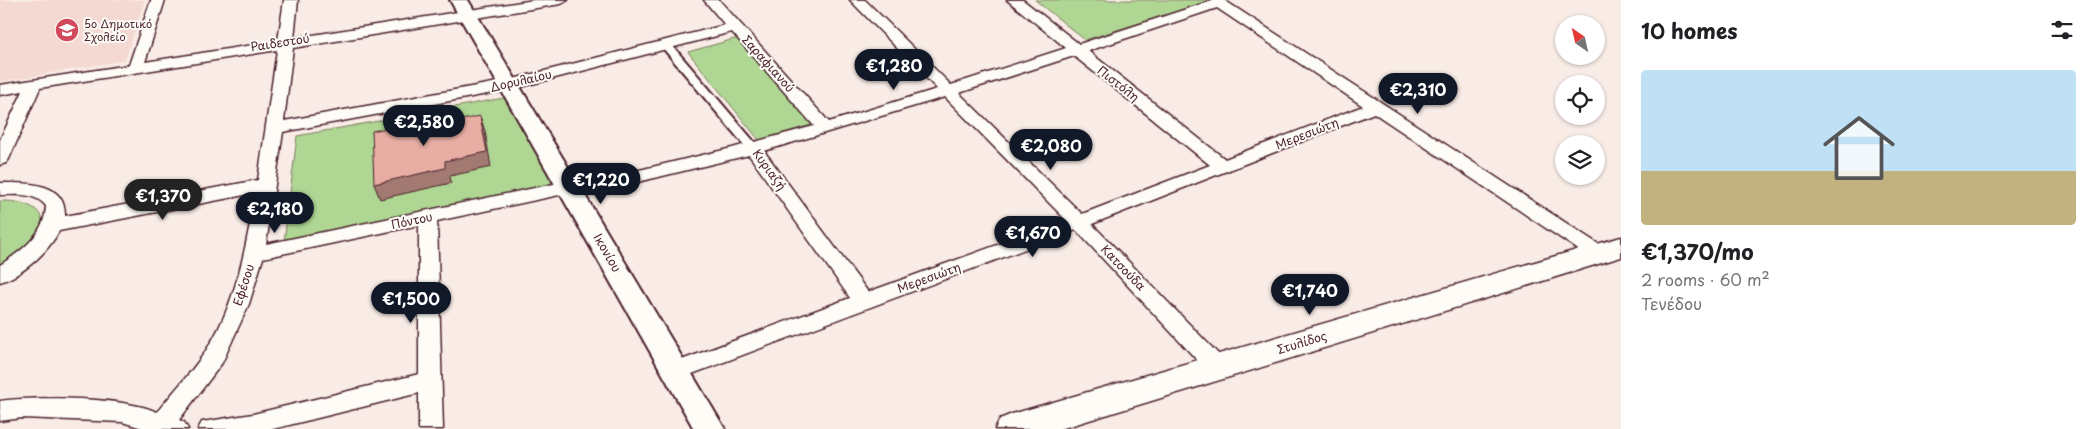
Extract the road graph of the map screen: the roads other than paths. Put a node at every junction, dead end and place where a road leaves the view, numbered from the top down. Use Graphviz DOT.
graph roads {
  1 [pos="158,0"];
  2 [pos="291,0"];
  3 [pos="560,0"];
  4 [pos="712,0"];
  5 [pos="857,0"];
  6 [pos="1014,0"];
  7 [pos="464,8"];
  8 [pos="735,27"];
  9 [pos="286,42"];
  10 [pos="666,44"];
  11 [pos="1076,50"];
  12 [pos="136,66"];
  13 [pos="34,84"];
  14 [pos="509,85"];
  15 [pos="0,90"];
  16 [pos="948,91"];
  17 [pos="1376,107"];
  18 [pos="275,128"];
  19 [pos="825,128"];
  20 [pos="754,148"];
  21 [pos="0,159"];
  22 [pos="1223,166"];
  23 [pos="265,185"];
  24 [pos="0,189"];
  25 [pos="570,190"];
  26 [pos="428,218"];
  27 [pos="1079,222"];
  28 [pos="54,225"];
  29 [pos="1610,251"];
  30 [pos="255,252"];
  31 [pos="0,275"];
  32 [pos="864,302"];
  33 [pos="1218,368"];
  34 [pos="676,371"];
  35 [pos="429,382"];
  36 [pos="0,411"];
  37 [pos="165,428"];
  38 [pos="210,429"];
  39 [pos="431,429"];
  40 [pos="710,429"];
  41 [pos="1012,429"];
  1 -- 12 [label="street"];
  2 -- 9 [label="street, Εφέσου"];
  3 -- 7 [label="street, Ραιδεστού"];
  4 -- 8 [label="street, Σαραφιανού"];
  5 -- 16 [label="street, Κατσούδα"];
  6 -- 11 [label="street, Πιστόλη"];
  7 -- 9 [label="street, Ραιδεστού"];
  7 -- 14 [label="street, Ικονίου"];
  8 -- 10 [label="street, Δορυλαίου"];
  8 -- 19 [label="street, Σαραφιανού"];
  9 -- 12 [label="street, Ραιδεστού"];
  9 -- 18 [label="street, Εφέσου"];
  10 -- 14 [label="street, Δορυλαίου"];
  10 -- 20 [label="street, Κυριαζή"];
  11 -- 16 [label="street, Πόντου"];
  11 -- 17 [label="street, Πόντου"];
  11 -- 22 [label="street, Πιστόλη"];
  12 -- 13 [label="street, Ραιδεστού"];
  13 -- 15 [label="street, Ραιδεστού"];
  13 -- 21 [label="street"];
  14 -- 18 [label="street, Δορυλαίου"];
  14 -- 25 [label="street, Ικονίου"];
  16 -- 19 [label="street, Πόντου"];
  16 -- 27 [label="street, Κατσούδα"];
  17 -- 22 [label="street, Μερεσιώτη"];
  17 -- 29 [label="street"];
  18 -- 23 [label="street, Εφέσου"];
  19 -- 20 [label="street, Πόντου"];
  20 -- 25 [label="street, Πόντου"];
  20 -- 32 [label="street, Κυριαζή"];
  22 -- 27 [label="street, Μερεσιώτη"];
  23 -- 28 [label="street"];
  23 -- 30 [label="street, Εφέσου"];
  24 -- 28 [label="street"];
  25 -- 26 [label="street, Πόντου"];
  25 -- 34 [label="street, Ικονίου"];
  26 -- 30 [label="street, Πόντου"];
  26 -- 35 [label="street"];
  27 -- 32 [label="street, Μερεσιώτη"];
  27 -- 33 [label="street, Κατσούδα"];
  28 -- 31 [label="street"];
  29 -- 33 [label="main road, Στυλίδος"];
  30 -- 37 [label="street, Εφέσου"];
  32 -- 34 [label="street, Μερεσιώτη"];
  33 -- 41 [label="main road, Στυλίδος"];
  34 -- 40 [label="street, Ικονίου"];
  35 -- 38 [label="street"];
  35 -- 39 [label="street"];
  36 -- 37 [label="street"];
}
